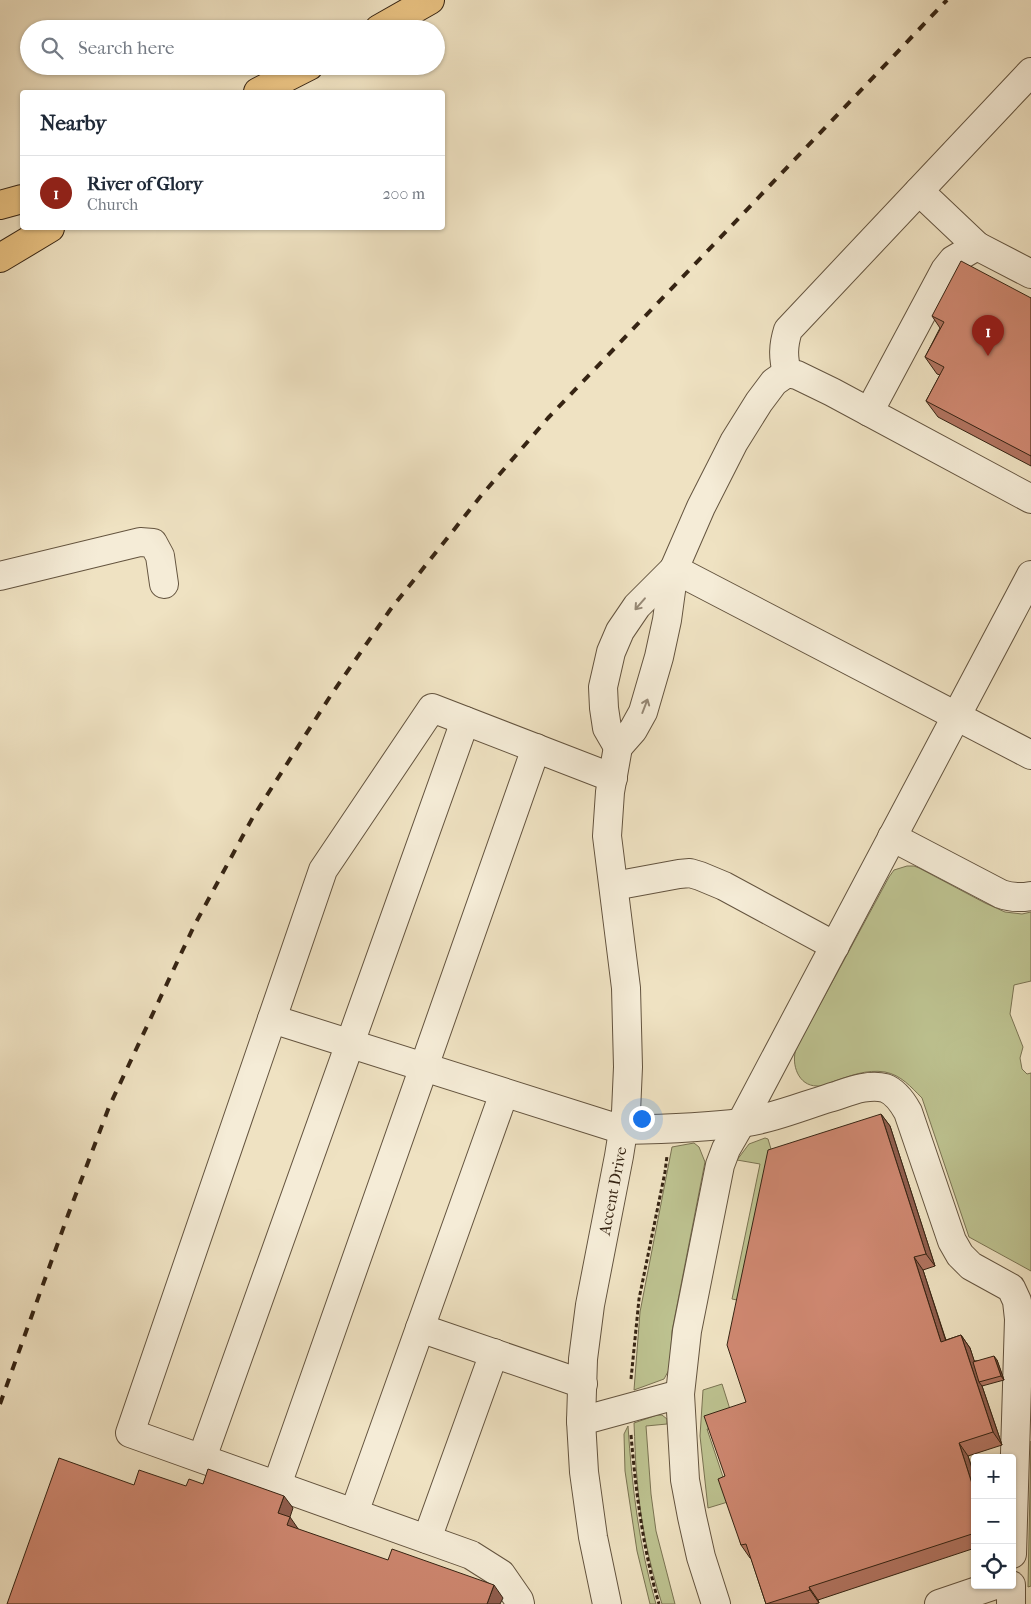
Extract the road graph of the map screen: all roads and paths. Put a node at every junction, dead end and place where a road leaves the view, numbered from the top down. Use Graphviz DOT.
graph roads {
  1 [pos="430,0"];
  2 [pos="395,20"];
  3 [pos="1031,72"];
  4 [pos="291,75"];
  5 [pos="300,75"];
  6 [pos="262,90"];
  7 [pos="274,90"];
  8 [pos="919,191"];
  9 [pos="20,200"];
  10 [pos="0,205"];
  11 [pos="47,230"];
  12 [pos="977,246"];
  13 [pos="0,258"];
  14 [pos="1031,274"];
  15 [pos="786,373"];
  16 [pos="870,412"];
  17 [pos="1031,499"];
  18 [pos="674,569"];
  19 [pos="1031,575"];
  20 [pos="0,576"];
  21 [pos="164,584"];
  22 [pos="956,716"];
  23 [pos="465,721"];
  24 [pos="618,746"];
  25 [pos="536,748"];
  26 [pos="1031,755"];
  27 [pos="613,778"];
  28 [pos="892,837"];
  29 [pos="614,886"];
  30 [pos="1031,896"];
  31 [pos="835,946"];
  32 [pos="272,1019"];
  33 [pos="350,1044"];
  34 [pos="424,1067"];
  35 [pos="504,1093"];
  36 [pos="742,1123"];
  37 [pos="623,1130"];
  38 [pos="420,1328"];
  39 [pos="494,1353"];
  40 [pos="583,1384"];
  41 [pos="680,1394"];
  42 [pos="581,1421"];
  43 [pos="202,1458"];
  44 [pos="277,1485"];
  45 [pos="354,1513"];
  46 [pos="427,1539"];
  47 [pos="1012,1544"];
  48 [pos="983,1589"];
  49 [pos="1011,1589"];
  50 [pos="520,1604"];
  51 [pos="607,1604"];
  52 [pos="716,1604"];
  53 [pos="938,1604"];
  54 [pos="1011,1604"];
  1 -- 2 [label="highway"];
  3 -- 8 [label="street"];
  4 -- 6 [label="highway"];
  5 -- 7 [label="highway"];
  8 -- 12 [label="street"];
  8 -- 15 [label="street"];
  9 -- 10 [label="highway"];
  11 -- 13 [label="highway"];
  12 -- 14 [label="street"];
  12 -- 16 [label="street"];
  15 -- 16 [label="street"];
  15 -- 18 [label="street"];
  16 -- 17 [label="street"];
  18 -- 22 [label="street"];
  24 -- 18 [label="street, one-way"];
  18 -- 24 [label="street, one-way"];
  19 -- 22 [label="street"];
  20 -- 21 [label="street"];
  22 -- 26 [label="street"];
  22 -- 28 [label="street"];
  23 -- 25 [label="street"];
  23 -- 32 [label="street"];
  23 -- 33 [label="street"];
  24 -- 27 [label="street, Accent Drive"];
  25 -- 27 [label="street"];
  25 -- 34 [label="street"];
  27 -- 29 [label="street, Accent Drive"];
  28 -- 30 [label="street"];
  28 -- 31 [label="street"];
  29 -- 31 [label="street"];
  29 -- 37 [label="street, Accent Drive"];
  31 -- 36 [label="street"];
  32 -- 33 [label="street"];
  32 -- 43 [label="street"];
  33 -- 34 [label="street"];
  33 -- 43 [label="street"];
  34 -- 35 [label="street"];
  34 -- 44 [label="street"];
  35 -- 37 [label="street"];
  35 -- 38 [label="street"];
  36 -- 37 [label="street"];
  36 -- 41 [label="street"];
  36 -- 47 [label="street"];
  37 -- 40 [label="street, Accent Drive"];
  38 -- 39 [label="street"];
  38 -- 45 [label="street"];
  39 -- 40 [label="street"];
  39 -- 46 [label="street"];
  40 -- 42 [label="street, Accent Drive"];
  41 -- 42 [label="street"];
  41 -- 52 [label="street"];
  42 -- 51 [label="street, Accent Drive"];
  43 -- 44 [label="street"];
  44 -- 45 [label="street"];
  45 -- 46 [label="street"];
  46 -- 50 [label="street"];
  48 -- 53 [label="street"];
  49 -- 54 [label="street"];
}
